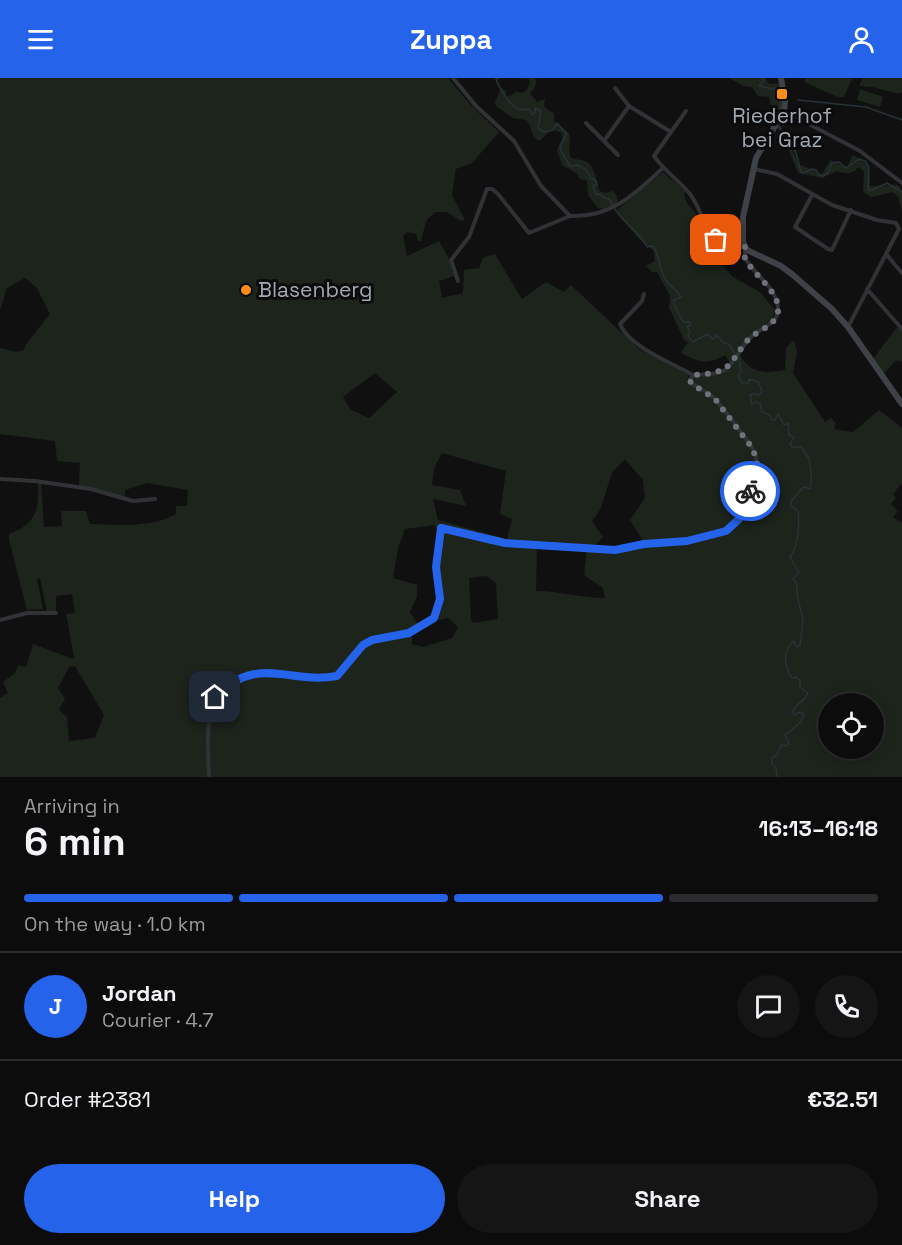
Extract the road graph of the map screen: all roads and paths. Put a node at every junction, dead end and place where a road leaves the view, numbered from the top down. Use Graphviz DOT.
graph roads {
  1 [pos="453,78"];
  2 [pos="781,78"];
  3 [pos="615,88"];
  4 [pos="629,106"];
  5 [pos="686,111"];
  6 [pos="784,111"];
  7 [pos="586,123"];
  8 [pos="671,132"];
  9 [pos="604,141"];
  10 [pos="618,155"];
  11 [pos="663,168"];
  12 [pos="753,169"];
  13 [pos="902,183"];
  14 [pos="812,194"];
  15 [pos="851,210"];
  16 [pos="570,216"];
  17 [pos="900,230"];
  18 [pos="745,247"];
  19 [pos="886,254"];
  20 [pos="902,273"];
  21 [pos="458,281"];
  22 [pos="867,289"];
  23 [pos="644,294"];
  24 [pos="848,327"];
  25 [pos="902,329"];
  26 [pos="694,376"];
  27 [pos="902,404"];
  28 [pos="0,479"];
  29 [pos="155,499"];
  30 [pos="56,613"];
  31 [pos="0,620"];
  32 [pos="208,777"];
  1 -- 16 [label="street"];
  2 -- 6 [label="street"];
  3 -- 4 [label="street"];
  4 -- 8 [label="street"];
  4 -- 9 [label="street"];
  5 -- 8 [label="street"];
  6 -- 12 [label="street"];
  6 -- 13 [label="street"];
  7 -- 9 [label="street"];
  8 -- 11 [label="street"];
  9 -- 10 [label="street"];
  11 -- 16 [label="street"];
  11 -- 18 [label="street"];
  12 -- 14 [label="street"];
  12 -- 18 [label="street"];
  14 -- 15 [label="street"];
  14 -- 15 [label="street"];
  15 -- 17 [label="street"];
  16 -- 21 [label="street"];
  17 -- 19 [label="street"];
  18 -- 24 [label="street"];
  18 -- 26 [label="street"];
  19 -- 20 [label="street"];
  19 -- 22 [label="street"];
  22 -- 24 [label="street"];
  22 -- 25 [label="street"];
  23 -- 26 [label="street"];
  24 -- 27 [label="street"];
  26 -- 32 [label="street"];
  28 -- 29 [label="street"];
  30 -- 31 [label="street"];
}
